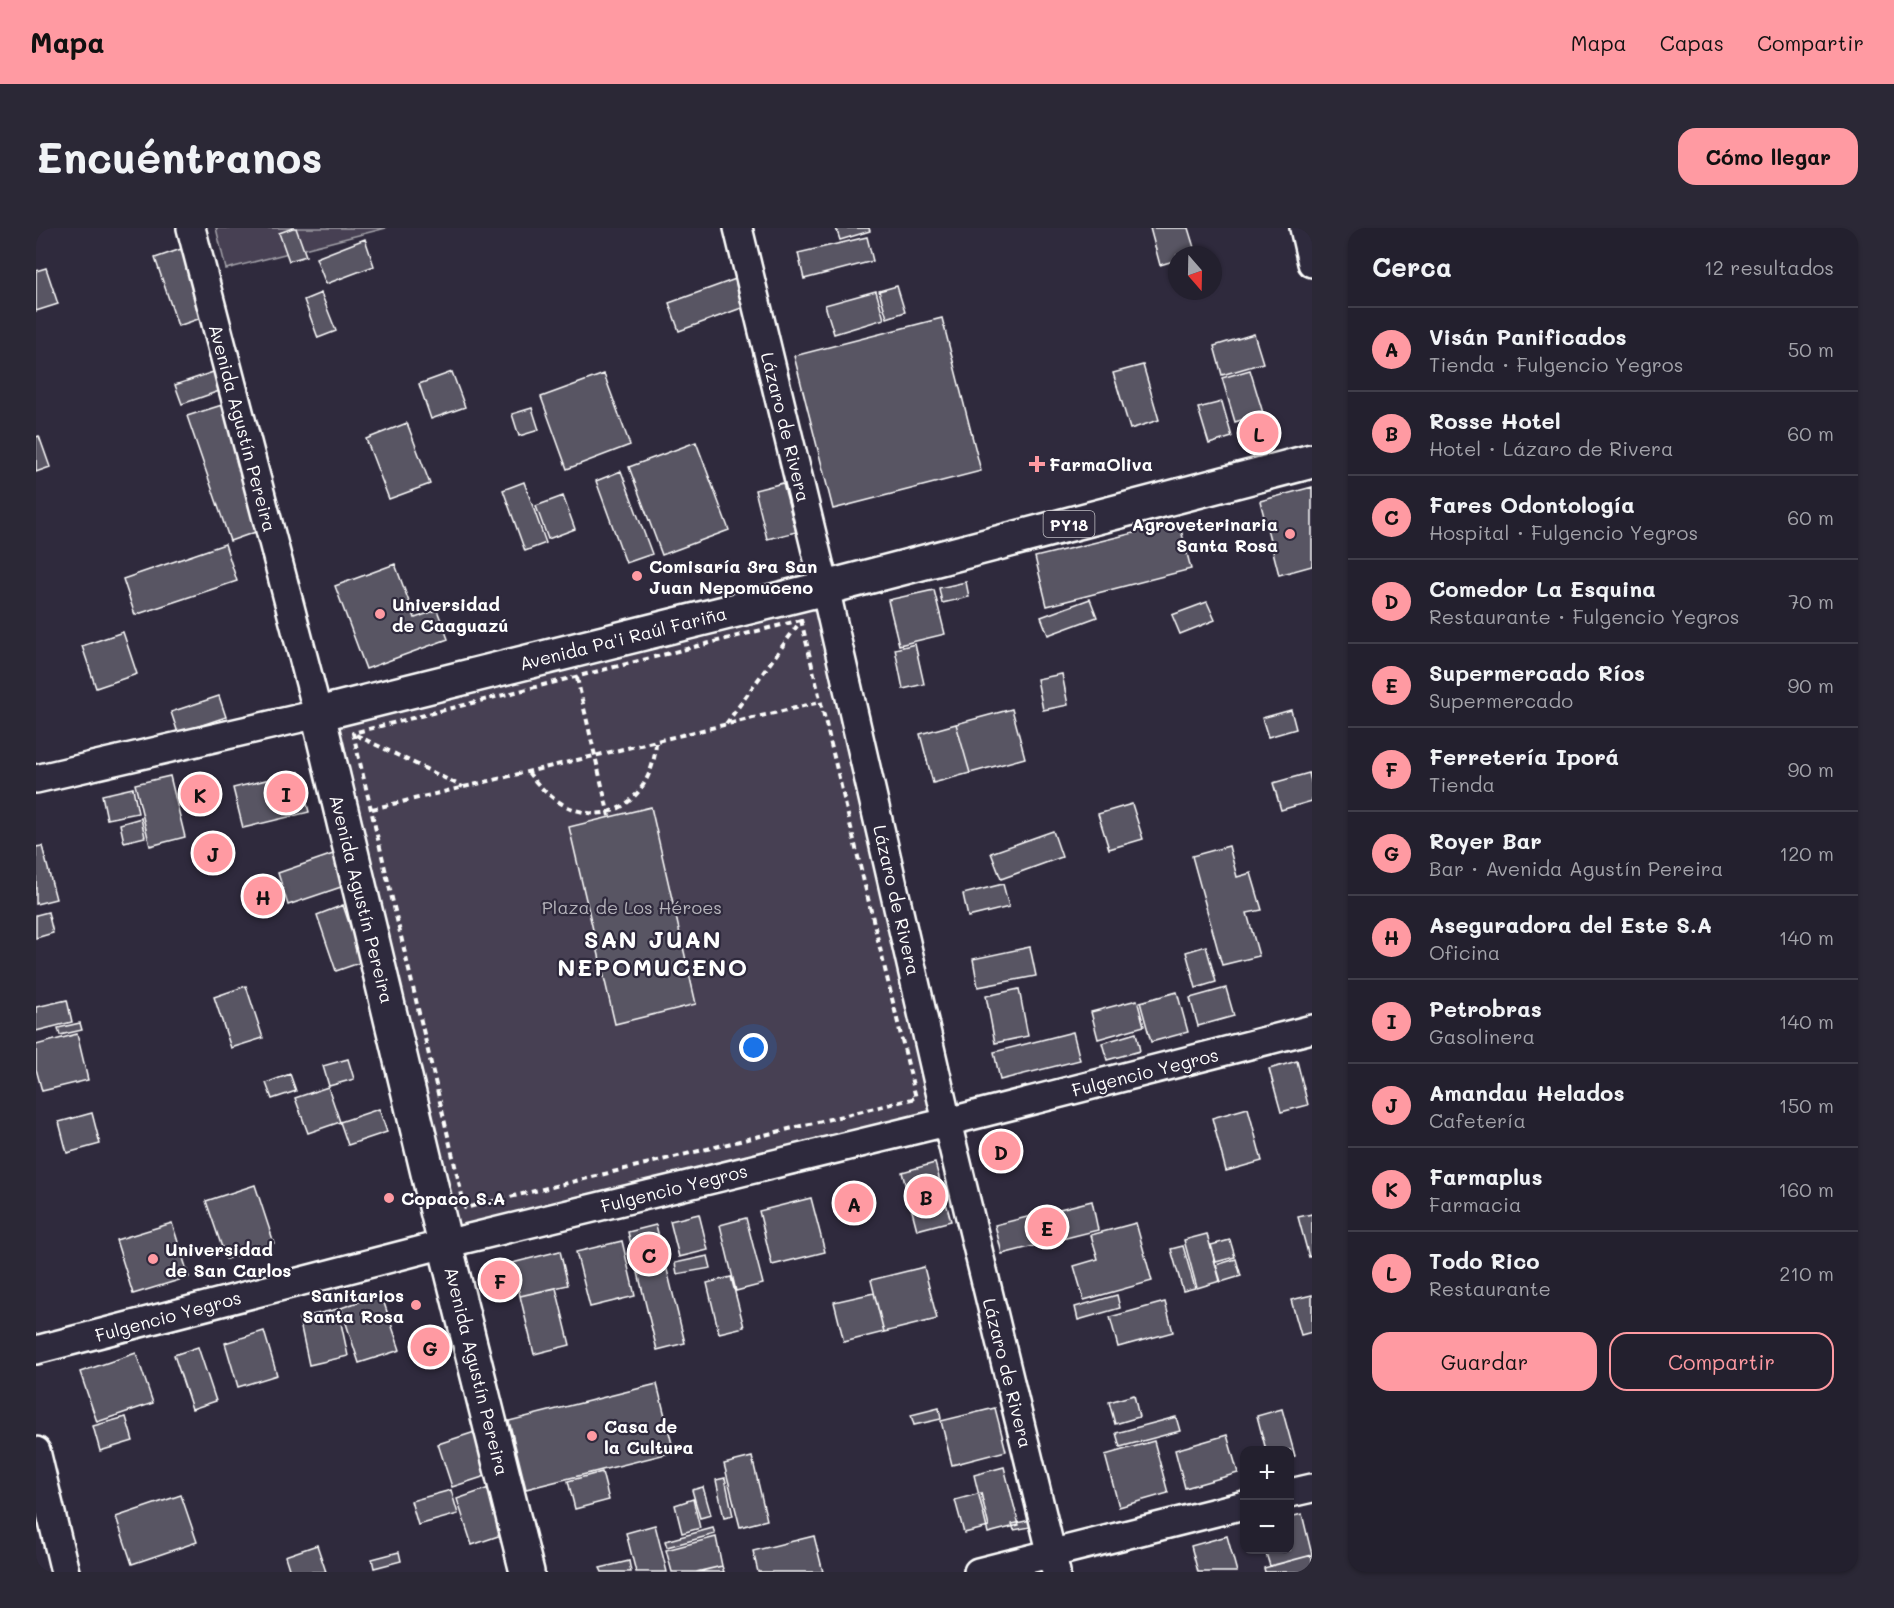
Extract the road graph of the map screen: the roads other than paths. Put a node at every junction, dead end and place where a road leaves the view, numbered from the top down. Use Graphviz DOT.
graph roads {
  1 [pos="191,228"];
  2 [pos="738,228"];
  3 [pos="1304,228"];
  4 [pos="1312,263"];
  5 [pos="1312,461"];
  6 [pos="825,588"];
  7 [pos="318,714"];
  8 [pos="36,779"];
  9 [pos="1312,1029"];
  10 [pos="947,1122"];
  11 [pos="445,1244"];
  12 [pos="36,1350"];
  13 [pos="36,1451"];
  14 [pos="1312,1488"];
  15 [pos="1294,1492"];
  16 [pos="1240,1507"];
  17 [pos="1054,1563"];
  18 [pos="65,1572"];
  19 [pos="527,1572"];
  20 [pos="978,1572"];
  1 -- 7 [label="street, Avenida Agustín Pereira"];
  2 -- 6 [label="street, Lázaro de Rivera"];
  3 -- 4 [label="street"];
  5 -- 6 [label="highway, Avenida Pa'i Raúl Fariña / PY18"];
  6 -- 7 [label="highway, Avenida Pa'i Raúl Fariña"];
  6 -- 10 [label="street, Lázaro de Rivera"];
  7 -- 8 [label="street, Avenida Pa'i Raúl Fariña"];
  7 -- 11 [label="highway, Avenida Agustín Pereira"];
  9 -- 10 [label="street, Fulgencio Yegros"];
  10 -- 11 [label="street, Fulgencio Yegros"];
  10 -- 17 [label="street, Lázaro de Rivera"];
  11 -- 12 [label="street, Fulgencio Yegros"];
  11 -- 19 [label="highway, Avenida Agustín Pereira"];
  13 -- 18 [label="street"];
  14 -- 15 [label="street"];
  16 -- 17 [label="street"];
  17 -- 20 [label="street"];
}
